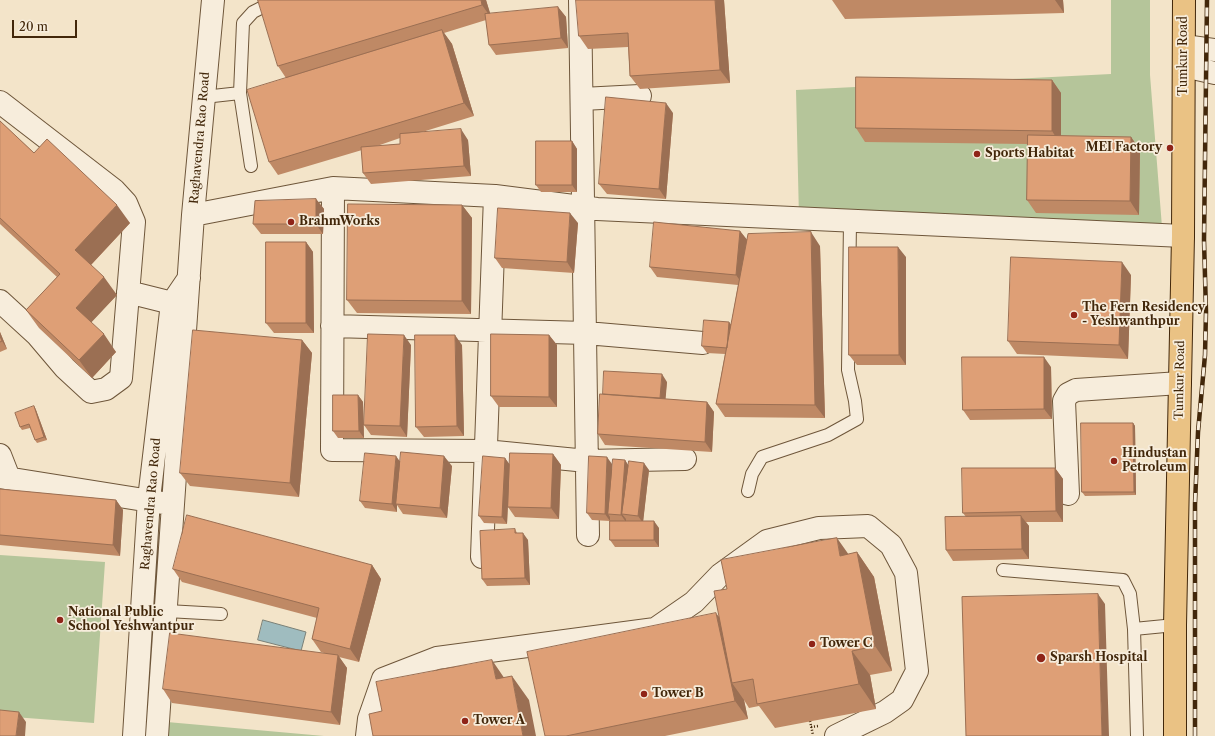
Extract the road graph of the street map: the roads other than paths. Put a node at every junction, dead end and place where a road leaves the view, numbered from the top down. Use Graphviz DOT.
graph roads {
  1 [pos="213,0"];
  2 [pos="277,0"];
  3 [pos="580,0"];
  4 [pos="1184,0"];
  5 [pos="1215,50"];
  6 [pos="1184,56"];
  7 [pos="1215,73"];
  8 [pos="240,93"];
  9 [pos="640,96"];
  10 [pos="204,97"];
  11 [pos="582,99"];
  12 [pos="0,102"];
  13 [pos="251,166"];
  14 [pos="333,188"];
  15 [pos="495,196"];
  16 [pos="584,208"];
  17 [pos="193,215"];
  18 [pos="850,222"];
  19 [pos="1183,236"];
  20 [pos="190,277"];
  21 [pos="128,292"];
  22 [pos="0,301"];
  23 [pos="172,304"];
  24 [pos="332,326"];
  25 [pos="491,330"];
  26 [pos="586,333"];
  27 [pos="703,343"];
  28 [pos="1180,384"];
  29 [pos="485,450"];
  30 [pos="0,455"];
  31 [pos="685,459"];
  32 [pos="587,461"];
  33 [pos="5,478"];
  34 [pos="748,491"];
  35 [pos="1068,494"];
  36 [pos="149,499"];
  37 [pos="174,505"];
  38 [pos="876,533"];
  39 [pos="588,535"];
  40 [pos="774,552"];
  41 [pos="482,557"];
  42 [pos="1003,570"];
  43 [pos="167,611"];
  44 [pos="221,614"];
  45 [pos="1175,625"];
  46 [pos="1134,628"];
  47 [pos="134,736"];
  48 [pos="157,736"];
  49 [pos="367,736"];
  50 [pos="836,736"];
  51 [pos="1138,736"];
  52 [pos="1175,736"];
  1 -- 10 [label="street, Raghavendra Rao Road"];
  2 -- 8 [label="lane"];
  3 -- 11 [label="street"];
  4 -- 6 [label="highway, Tumkur Road"];
  5 -- 6 [label="street"];
  6 -- 7 [label="street"];
  6 -- 19 [label="highway, Tumkur Road"];
  8 -- 10 [label="lane"];
  8 -- 13 [label="lane"];
  9 -- 11 [label="street"];
  10 -- 17 [label="street, Raghavendra Rao Road"];
  11 -- 16 [label="street"];
  12 -- 21 [label="street"];
  14 -- 15 [label="street"];
  14 -- 17 [label="street"];
  14 -- 24 [label="street"];
  15 -- 16 [label="street"];
  15 -- 25 [label="street"];
  16 -- 18 [label="street"];
  16 -- 26 [label="street"];
  17 -- 20 [label="street, Raghavendra Rao Road"];
  18 -- 19 [label="street"];
  18 -- 34 [label="lane"];
  19 -- 28 [label="highway, Tumkur Road"];
  20 -- 23 [label="street, Raghavendra Rao Road"];
  20 -- 37 [label="street, Raghavendra Rao Road"];
  21 -- 22 [label="street"];
  21 -- 23 [label="street"];
  23 -- 36 [label="street, Raghavendra Rao Road"];
  24 -- 25 [label="street"];
  24 -- 29 [label="street"];
  25 -- 26 [label="street"];
  25 -- 29 [label="street"];
  26 -- 27 [label="street"];
  26 -- 32 [label="street"];
  28 -- 35 [label="street"];
  28 -- 45 [label="highway, Tumkur Road"];
  29 -- 32 [label="street"];
  29 -- 41 [label="street"];
  30 -- 33 [label="street"];
  31 -- 32 [label="street"];
  32 -- 39 [label="street"];
  33 -- 36 [label="street"];
  36 -- 37 [label="street"];
  36 -- 47 [label="street, Raghavendra Rao Road"];
  37 -- 43 [label="street, Raghavendra Rao Road"];
  38 -- 40 [label="street"];
  38 -- 49 [label="street"];
  38 -- 50 [label="street"];
  42 -- 46 [label="lane"];
  43 -- 44 [label="lane"];
  43 -- 48 [label="street, Raghavendra Rao Road"];
  45 -- 46 [label="lane"];
  45 -- 52 [label="highway, Tumkur Road"];
  46 -- 51 [label="lane"];
}
